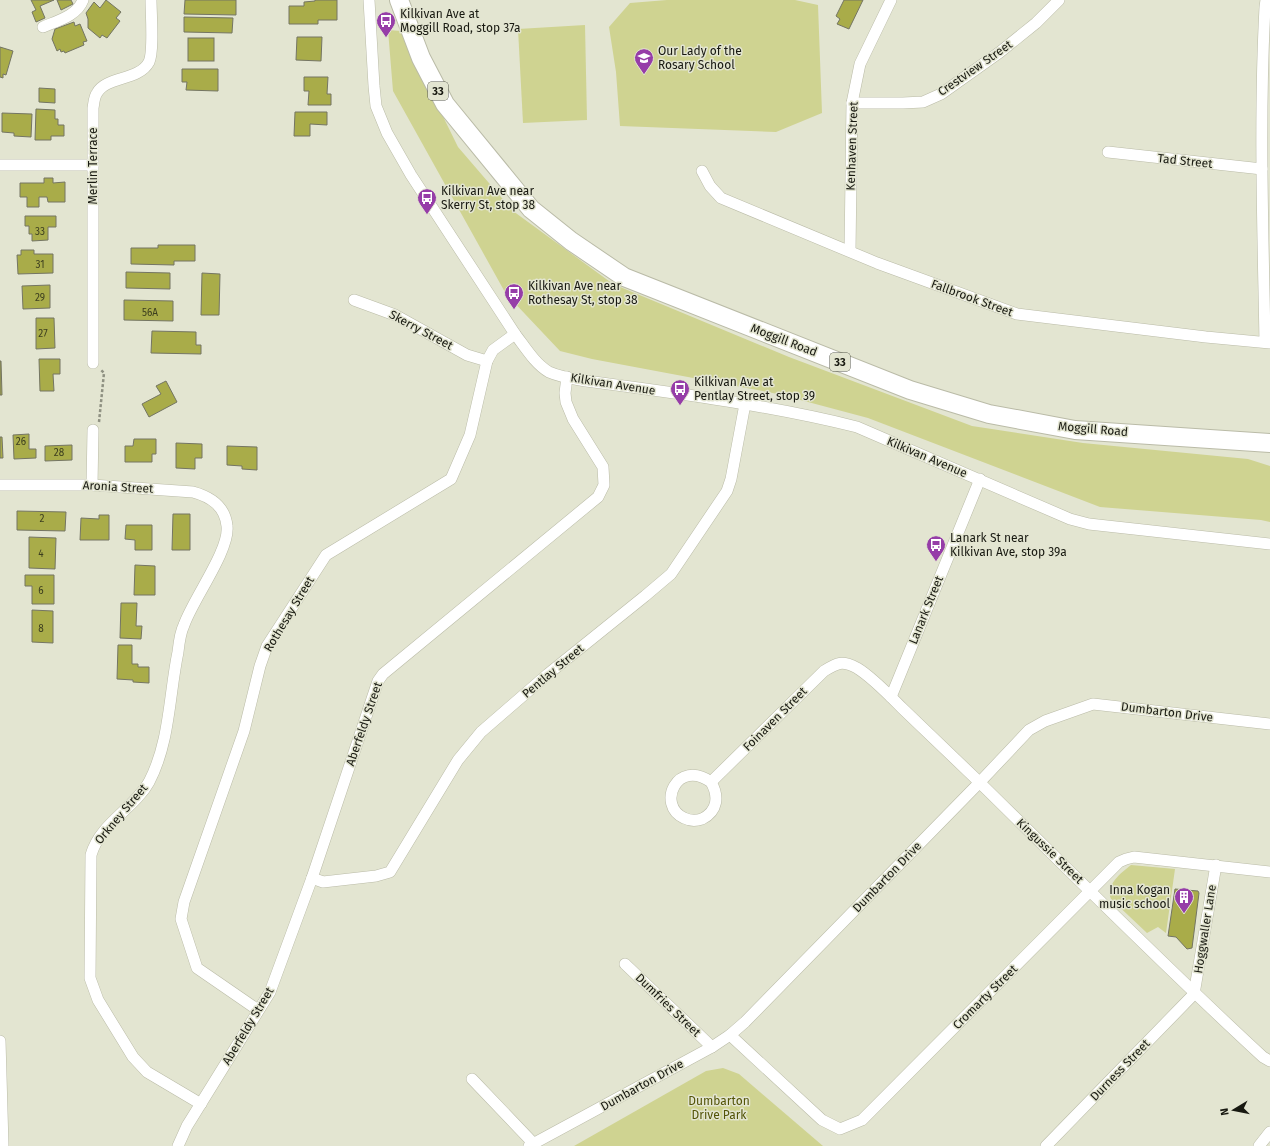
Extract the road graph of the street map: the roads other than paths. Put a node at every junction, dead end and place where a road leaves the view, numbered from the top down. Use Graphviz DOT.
graph roads {
  1 [pos="83,0"];
  2 [pos="151,0"];
  3 [pos="368,0"];
  4 [pos="399,0"];
  5 [pos="412,0"];
  6 [pos="892,0"];
  7 [pos="1059,0"];
  8 [pos="1266,0"];
  9 [pos="43,27"];
  10 [pos="1266,52"];
  11 [pos="852,103"];
  12 [pos="478,144"];
  13 [pos="1108,152"];
  14 [pos="0,166"];
  15 [pos="93,166"];
  16 [pos="1262,169"];
  17 [pos="702,171"];
  18 [pos="850,251"];
  19 [pos="354,300"];
  20 [pos="515,334"];
  21 [pos="1268,342"];
  22 [pos="488,360"];
  23 [pos="94,363"];
  24 [pos="567,377"];
  25 [pos="745,404"];
  26 [pos="93,430"];
  27 [pos="1267,444"];
  28 [pos="980,480"];
  29 [pos="0,485"];
  30 [pos="92,485"];
  31 [pos="225,516"];
  32 [pos="1270,544"];
  33 [pos="844,662"];
  34 [pos="891,697"];
  35 [pos="1270,724"];
  36 [pos="711,782"];
  37 [pos="979,783"];
  38 [pos="1216,865"];
  39 [pos="1270,872"];
  40 [pos="312,878"];
  41 [pos="1091,891"];
  42 [pos="625,964"];
  43 [pos="1194,994"];
  44 [pos="258,1010"];
  45 [pos="730,1035"];
  46 [pos="0,1041"];
  47 [pos="712,1047"];
  48 [pos="1270,1061"];
  49 [pos="472,1079"];
  50 [pos="201,1104"];
  51 [pos="1270,1132"];
  52 [pos="532,1145"];
  53 [pos="4,1146"];
  54 [pos="178,1146"];
  55 [pos="1046,1146"];
  56 [pos="1259,1146"];
  1 -- 9 [label="street"];
  2 -- 15 [label="street, Merlin Terrace"];
  3 -- 20 [label="street, Kilkivan Avenue"];
  4 -- 12 [label="main road, Moggill Road / 33"];
  5 -- 12 [label="main road, Moggill Road / 33"];
  6 -- 11 [label="street, Kenhaven Street"];
  7 -- 11 [label="street, Crestview Street"];
  8 -- 10 [label="street"];
  10 -- 16 [label="street"];
  11 -- 18 [label="street, Kenhaven Street"];
  12 -- 27 [label="main road, Moggill Road / 33"];
  13 -- 16 [label="street, Tad Street"];
  14 -- 15 [label="street"];
  15 -- 23 [label="street, Merlin Terrace"];
  16 -- 21 [label="street"];
  17 -- 18 [label="street, Fallbrook Street"];
  18 -- 21 [label="street, Fallbrook Street"];
  19 -- 22 [label="street, Skerry Street"];
  20 -- 22 [label="street, Rothesay Street"];
  20 -- 24 [label="street, Kilkivan Avenue"];
  22 -- 44 [label="street, Rothesay Street"];
  24 -- 25 [label="street, Kilkivan Avenue"];
  24 -- 40 [label="street, Aberfeldy Street"];
  25 -- 28 [label="street, Kilkivan Avenue"];
  25 -- 40 [label="street, Pentlay Street"];
  26 -- 30 [label="street"];
  28 -- 32 [label="street, Kilkivan Avenue"];
  28 -- 34 [label="street, Lanark Street"];
  29 -- 30 [label="street, Aronia Street"];
  30 -- 31 [label="street, Aronia Street"];
  31 -- 50 [label="street, Orkney Street"];
  33 -- 34 [label="street, Kingussie Street"];
  33 -- 36 [label="street, Foinaven Street"];
  34 -- 37 [label="street, Kingussie Street"];
  35 -- 37 [label="street, Dumbarton Drive"];
  36 -- 36 [label="street"];
  37 -- 41 [label="street, Kingussie Street"];
  37 -- 45 [label="street, Dumbarton Drive"];
  38 -- 39 [label="street, Cromarty Street"];
  38 -- 41 [label="street, Cromarty Street"];
  38 -- 43 [label="street, Hoggwaller Lane"];
  40 -- 44 [label="street, Aberfeldy Street"];
  41 -- 43 [label="street, Kingussie Street"];
  41 -- 45 [label="street, Cromarty Street"];
  42 -- 47 [label="street, Dumfries Street"];
  43 -- 48 [label="street, Kingussie Street"];
  43 -- 55 [label="street, Durness Street"];
  44 -- 50 [label="street, Aberfeldy Street"];
  45 -- 47 [label="street, Dumbarton Drive"];
  46 -- 53 [label="street"];
  47 -- 52 [label="street, Dumbarton Drive"];
  49 -- 52 [label="street"];
  50 -- 54 [label="street, Aberfeldy Street"];
  51 -- 56 [label="street"];
}
